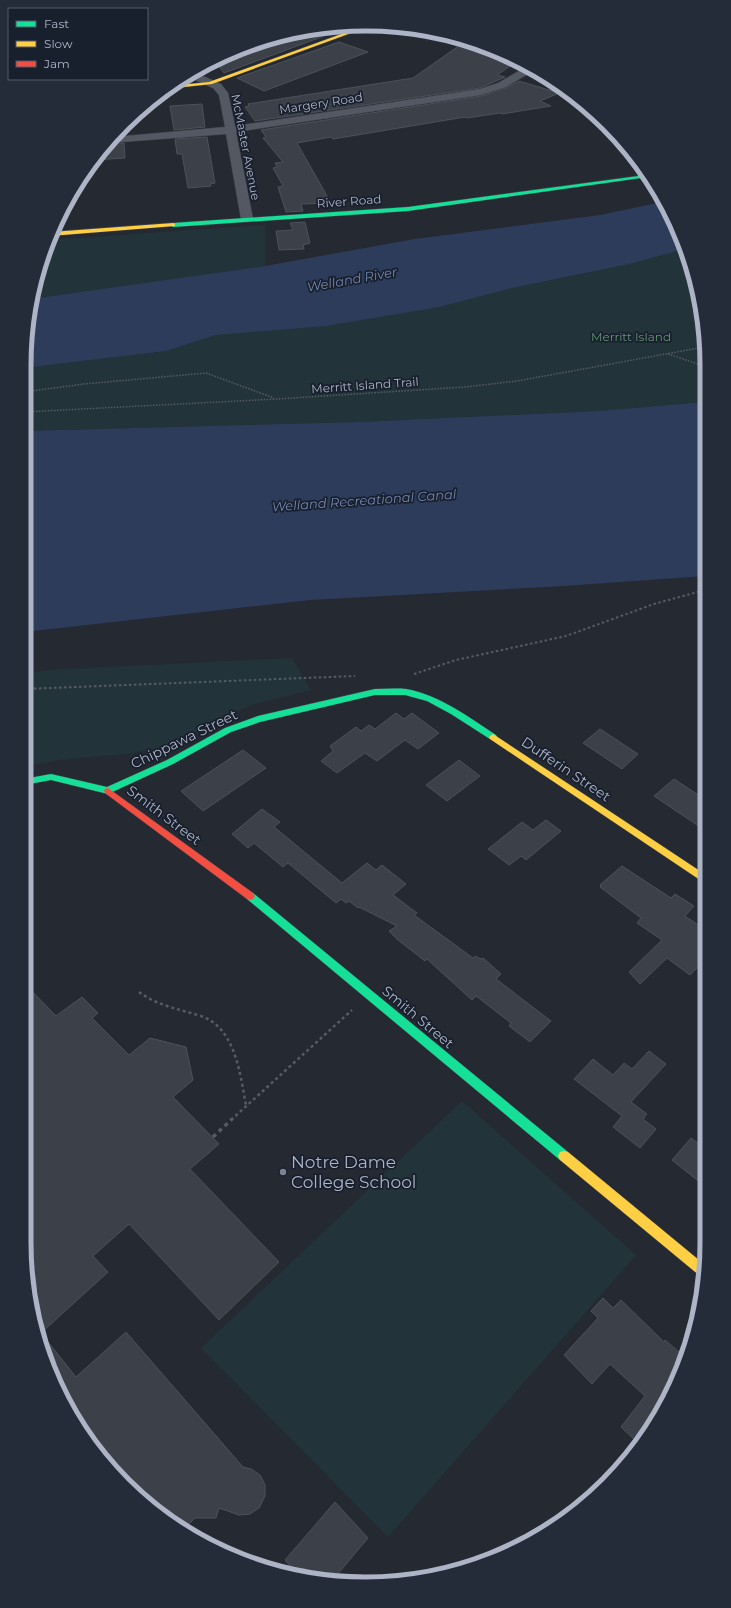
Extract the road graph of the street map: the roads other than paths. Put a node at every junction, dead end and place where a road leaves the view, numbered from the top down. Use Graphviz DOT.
graph roads {
  1 [pos="349,32"];
  2 [pos="525,72"];
  3 [pos="196,77"];
  4 [pos="210,83"];
  5 [pos="181,86"];
  6 [pos="230,130"];
  7 [pos="119,139"];
  8 [pos="642,177"];
  9 [pos="247,219"];
  10 [pos="58,233"];
  11 [pos="405,692"];
  12 [pos="31,781"];
  13 [pos="108,791"];
  14 [pos="700,876"];
  15 [pos="699,1268"];
  1 -- 4 [label="street"];
  2 -- 6 [label="street, Margery Road"];
  3 -- 4 [label="street, McMaster Avenue"];
  4 -- 5 [label="street"];
  4 -- 6 [label="street, McMaster Avenue"];
  6 -- 7 [label="street, Margery Road"];
  6 -- 9 [label="street, McMaster Avenue"];
  8 -- 9 [label="street, River Road"];
  9 -- 10 [label="street, River Road"];
  11 -- 13 [label="street, Chippawa Street"];
  11 -- 14 [label="street, Dufferin Street"];
  12 -- 13 [label="street"];
  13 -- 15 [label="street, Smith Street"];
}
